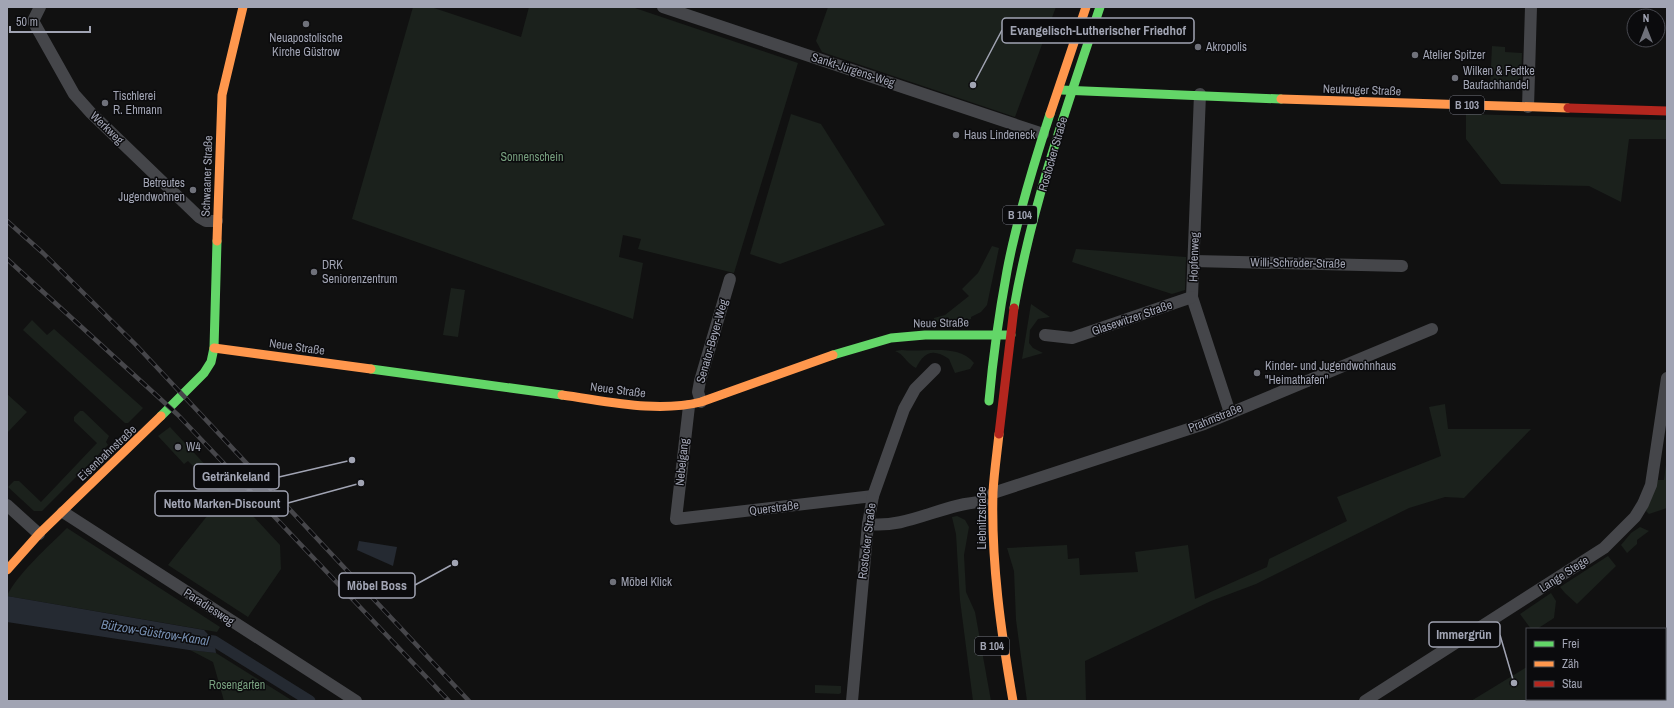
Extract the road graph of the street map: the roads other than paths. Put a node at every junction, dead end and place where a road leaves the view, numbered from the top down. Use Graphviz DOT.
graph roads {
  1 [pos="40,7"];
  2 [pos="243,7"];
  3 [pos="663,7"];
  4 [pos="1086,7"];
  5 [pos="1100,7"];
  6 [pos="1531,7"];
  7 [pos="1057,89"];
  8 [pos="1072,90"];
  9 [pos="1200,94"];
  10 [pos="1528,107"];
  11 [pos="1667,111"];
  12 [pos="1043,134"];
  13 [pos="217,221"];
  14 [pos="1194,261"];
  15 [pos="1402,266"];
  16 [pos="730,279"];
  17 [pos="1192,297"];
  18 [pos="1432,329"];
  19 [pos="996,335"];
  20 [pos="1011,335"];
  21 [pos="1046,335"];
  22 [pos="214,348"];
  23 [pos="935,369"];
  24 [pos="1667,378"];
  25 [pos="701,402"];
  26 [pos="689,406"];
  27 [pos="989,411"];
  28 [pos="1230,413"];
  29 [pos="984,480"];
  30 [pos="993,492"];
  31 [pos="872,496"];
  32 [pos="7,505"];
  33 [pos="983,505"];
  34 [pos="63,512"];
  35 [pos="676,519"];
  36 [pos="868,524"];
  37 [pos="39,534"];
  38 [pos="7,570"];
  39 [pos="356,701"];
  40 [pos="852,701"];
  41 [pos="1012,701"];
  42 [pos="1365,701"];
  1 -- 13 [label="street, Werkweg"];
  2 -- 13 [label="main road, Schwaaner Straße"];
  3 -- 12 [label="street, Sankt-Jürgens-Weg"];
  4 -- 7 [label="main road"];
  5 -- 8 [label="main road, Rostocker Straße"];
  6 -- 10 [label="street"];
  7 -- 8 [label="main road, Neukruger Straße"];
  7 -- 12 [label="main road, B 104"];
  8 -- 9 [label="main road, Neukruger Straße / B 103"];
  8 -- 20 [label="main road, Rostocker Straße / B 104"];
  9 -- 10 [label="main road, Neukruger Straße / B 103"];
  9 -- 14 [label="street, Hopfenweg"];
  10 -- 11 [label="main road, Neukruger Straße / B 103"];
  12 -- 19 [label="main road, Rostocker Straße / B 104"];
  13 -- 22 [label="main road, Schwaaner Straße"];
  14 -- 15 [label="street, Willi-Schröder-Straße"];
  14 -- 17 [label="street, Hopfenweg"];
  16 -- 25 [label="street, Senator-Beyer-Weg"];
  17 -- 21 [label="street, Glasewitzer Straße"];
  17 -- 28 [label="street, Hopfenweg"];
  18 -- 28 [label="street, Prahmstraße"];
  19 -- 20 [label="main road, Neue Straße"];
  19 -- 25 [label="main road, Neue Straße"];
  19 -- 27 [label="main road, B 104"];
  20 -- 30 [label="main road, Liebnitzstraße / B 104"];
  22 -- 26 [label="main road, Neue Straße"];
  22 -- 34 [label="main road, Eisenbahnstraße"];
  23 -- 31 [label="street, Rostocker Straße"];
  24 -- 42 [label="street, Lange Stege"];
  25 -- 26 [label="main road, Neue Straße"];
  26 -- 35 [label="street, Nebelgang"];
  28 -- 30 [label="street, Prahmstraße"];
  29 -- 33 [label="main road, Liebnitzstraße"];
  30 -- 41 [label="main road, Liebnitzstraße / B 104"];
  31 -- 35 [label="street, Querstraße"];
  31 -- 36 [label="street, Rostocker Straße"];
  32 -- 37 [label="street"];
  33 -- 36 [label="street"];
  34 -- 37 [label="main road, Eisenbahnstraße"];
  34 -- 39 [label="street, Paradiesweg"];
  36 -- 40 [label="street, Rostocker Straße"];
  37 -- 38 [label="main road, Eisenbahnstraße"];
}
